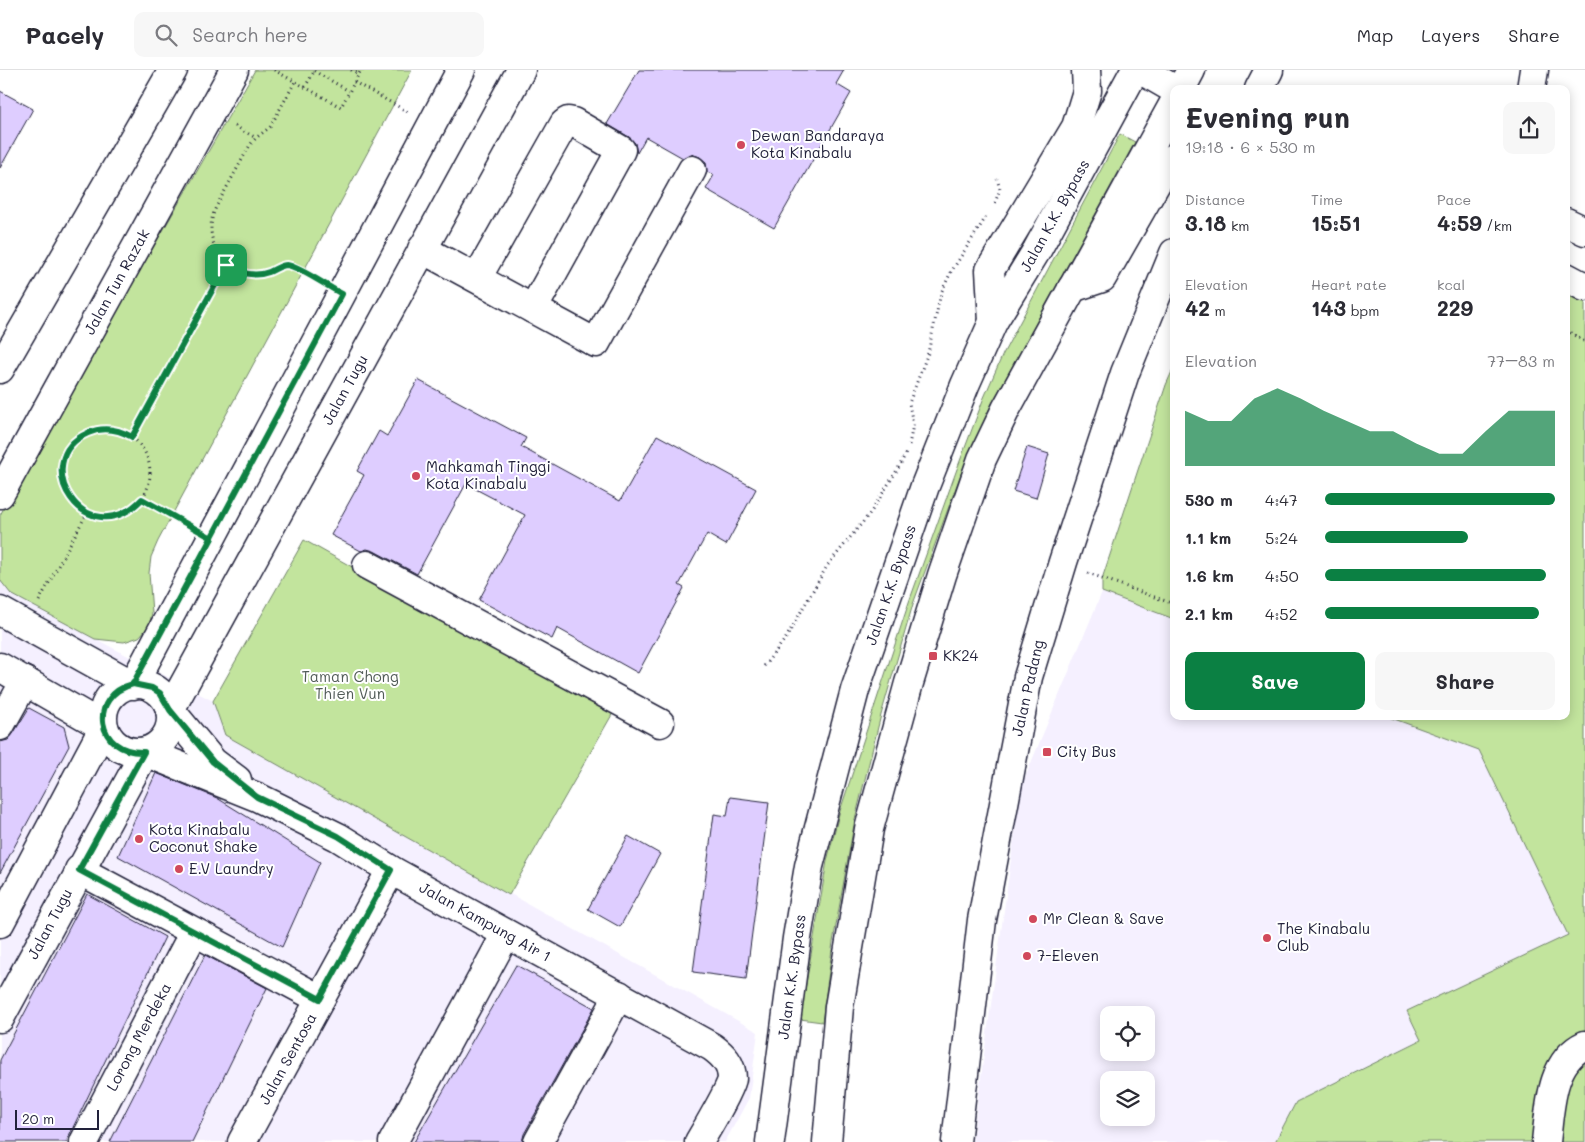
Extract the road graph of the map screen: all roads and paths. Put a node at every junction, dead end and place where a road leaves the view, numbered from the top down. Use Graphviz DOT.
graph roads {
  1 [pos="173,70"];
  2 [pos="234,70"];
  3 [pos="274,70"];
  4 [pos="315,70"];
  5 [pos="351,70"];
  6 [pos="361,70"];
  7 [pos="461,70"];
  8 [pos="521,70"];
  9 [pos="1086,70"];
  10 [pos="1135,70"];
  11 [pos="1140,70"];
  12 [pos="1191,70"];
  13 [pos="1251,70"];
  14 [pos="1269,70"];
  15 [pos="1534,70"];
  16 [pos="359,74"];
  17 [pos="295,82"];
  18 [pos="354,82"];
  19 [pos="1183,85"];
  20 [pos="1253,85"];
  21 [pos="1261,85"];
  22 [pos="1532,85"];
  23 [pos="306,87"];
  24 [pos="1170,87"];
  25 [pos="349,91"];
  26 [pos="1170,110"];
  27 [pos="230,124"];
  28 [pos="432,126"];
  29 [pos="256,138"];
  30 [pos="1170,160"];
  31 [pos="692,170"];
  32 [pos="997,179"];
  33 [pos="995,204"];
  34 [pos="990,211"];
  35 [pos="1570,224"];
  36 [pos="1585,231"];
  37 [pos="422,249"];
  38 [pos="1170,263"];
  39 [pos="226,265"];
  40 [pos="477,278"];
  41 [pos="1570,279"];
  42 [pos="1585,287"];
  43 [pos="1072,288"];
  44 [pos="342,294"];
  45 [pos="533,309"];
  46 [pos="993,322"];
  47 [pos="1570,333"];
  48 [pos="1585,342"];
  49 [pos="7,353"];
  50 [pos="0,369"];
  51 [pos="132,437"];
  52 [pos="61,451"];
  53 [pos="66,454"];
  54 [pos="0,494"];
  55 [pos="142,499"];
  56 [pos="87,513"];
  57 [pos="212,538"];
  58 [pos="367,565"];
  59 [pos="1102,579"];
  60 [pos="1170,603"];
  61 [pos="38,604"];
  62 [pos="0,611"];
  63 [pos="764,666"];
  64 [pos="0,667"];
  65 [pos="25,681"];
  66 [pos="133,684"];
  67 [pos="170,710"];
  68 [pos="660,723"];
  69 [pos="0,726"];
  70 [pos="104,727"];
  71 [pos="144,752"];
  72 [pos="257,797"];
  73 [pos="79,870"];
  74 [pos="391,870"];
  75 [pos="0,923"];
  76 [pos="194,932"];
  77 [pos="506,934"];
  78 [pos="619,995"];
  79 [pos="320,999"];
  80 [pos="0,1018"];
  81 [pos="1585,1045"];
  82 [pos="84,1142"];
  83 [pos="242,1142"];
  84 [pos="393,1142"];
  85 [pos="538,1142"];
  86 [pos="699,1142"];
  87 [pos="770,1142"];
  88 [pos="827,1142"];
  89 [pos="956,1142"];
  90 [pos="1546,1142"];
  1 -- 49 [label="main road"];
  2 -- 54 [label="main road, Jalan Tun Razak"];
  3 -- 17 [label="path"];
  4 -- 23 [label="path"];
  4 -- 25 [label="path"];
  5 -- 16 [label="path"];
  6 -- 16 [label="path"];
  7 -- 28 [label="main road"];
  8 -- 37 [label="main road, Jalan Tugu"];
  9 -- 46 [label="main road"];
  10 -- 46 [label="main road, Jalan K.K. Bypass"];
  11 -- 24 [label="main road"];
  12 -- 19 [label="main road"];
  13 -- 20 [label="main road"];
  14 -- 21 [label="main road"];
  15 -- 22 [label="main road"];
  16 -- 18 [label="path"];
  17 -- 23 [label="path"];
  17 -- 29 [label="path"];
  18 -- 25 [label="path"];
  18 -- 28 [label="path"];
  23 -- 25 [label="path"];
  26 -- 43 [label="main road"];
  27 -- 29 [label="path"];
  28 -- 44 [label="main road"];
  29 -- 39 [label="path"];
  30 -- 43 [label="main road"];
  31 -- 45 [label="main road"];
  32 -- 33 [label="path"];
  34 -- 63 [label="path"];
  35 -- 36 [label="main road"];
  37 -- 40 [label="main road"];
  37 -- 67 [label="main road, Jalan Tugu"];
  38 -- 89 [label="main road, Jalan Padang"];
  39 -- 44 [label="path"];
  39 -- 51 [label="path"];
  40 -- 45 [label="main road"];
  40 -- 45 [label="main road"];
  41 -- 42 [label="main road"];
  43 -- 88 [label="main road"];
  44 -- 57 [label="main road"];
  46 -- 87 [label="main road, Jalan K.K. Bypass"];
  47 -- 48 [label="path"];
  49 -- 50 [label="main road"];
  51 -- 53 [label="path"];
  51 -- 55 [label="path"];
  52 -- 53 [label="path"];
  53 -- 56 [label="path"];
  55 -- 56 [label="path"];
  55 -- 57 [label="path"];
  56 -- 61 [label="path"];
  57 -- 66 [label="main road"];
  58 -- 68 [label="main road"];
  59 -- 60 [label="path"];
  62 -- 66 [label="main road"];
  64 -- 65 [label="main road"];
  65 -- 69 [label="main road"];
  65 -- 70 [label="main road"];
  66 -- 67 [label="main road"];
  66 -- 70 [label="main road"];
  67 -- 71 [label="main road"];
  67 -- 72 [label="main road, Jalan Kampung Air 1"];
  70 -- 71 [label="main road"];
  70 -- 75 [label="main road"];
  71 -- 72 [label="main road, Jalan Kampung Air 1"];
  71 -- 73 [label="main road, Jalan Tugu"];
  72 -- 74 [label="main road, Jalan Kampung Air 1"];
  73 -- 76 [label="main road"];
  73 -- 80 [label="main road, Jalan Tugu"];
  74 -- 77 [label="main road, Jalan Kampung Air 1"];
  74 -- 79 [label="main road, Jalan Sentosa"];
  76 -- 79 [label="main road"];
  76 -- 82 [label="main road, Lorong Merdeka"];
  77 -- 78 [label="main road, Jalan Kampung Air 1"];
  77 -- 84 [label="main road"];
  78 -- 85 [label="main road"];
  78 -- 86 [label="main road, Jalan Kampung Air 1"];
  79 -- 83 [label="main road, Jalan Sentosa"];
  81 -- 90 [label="main road"];
}
